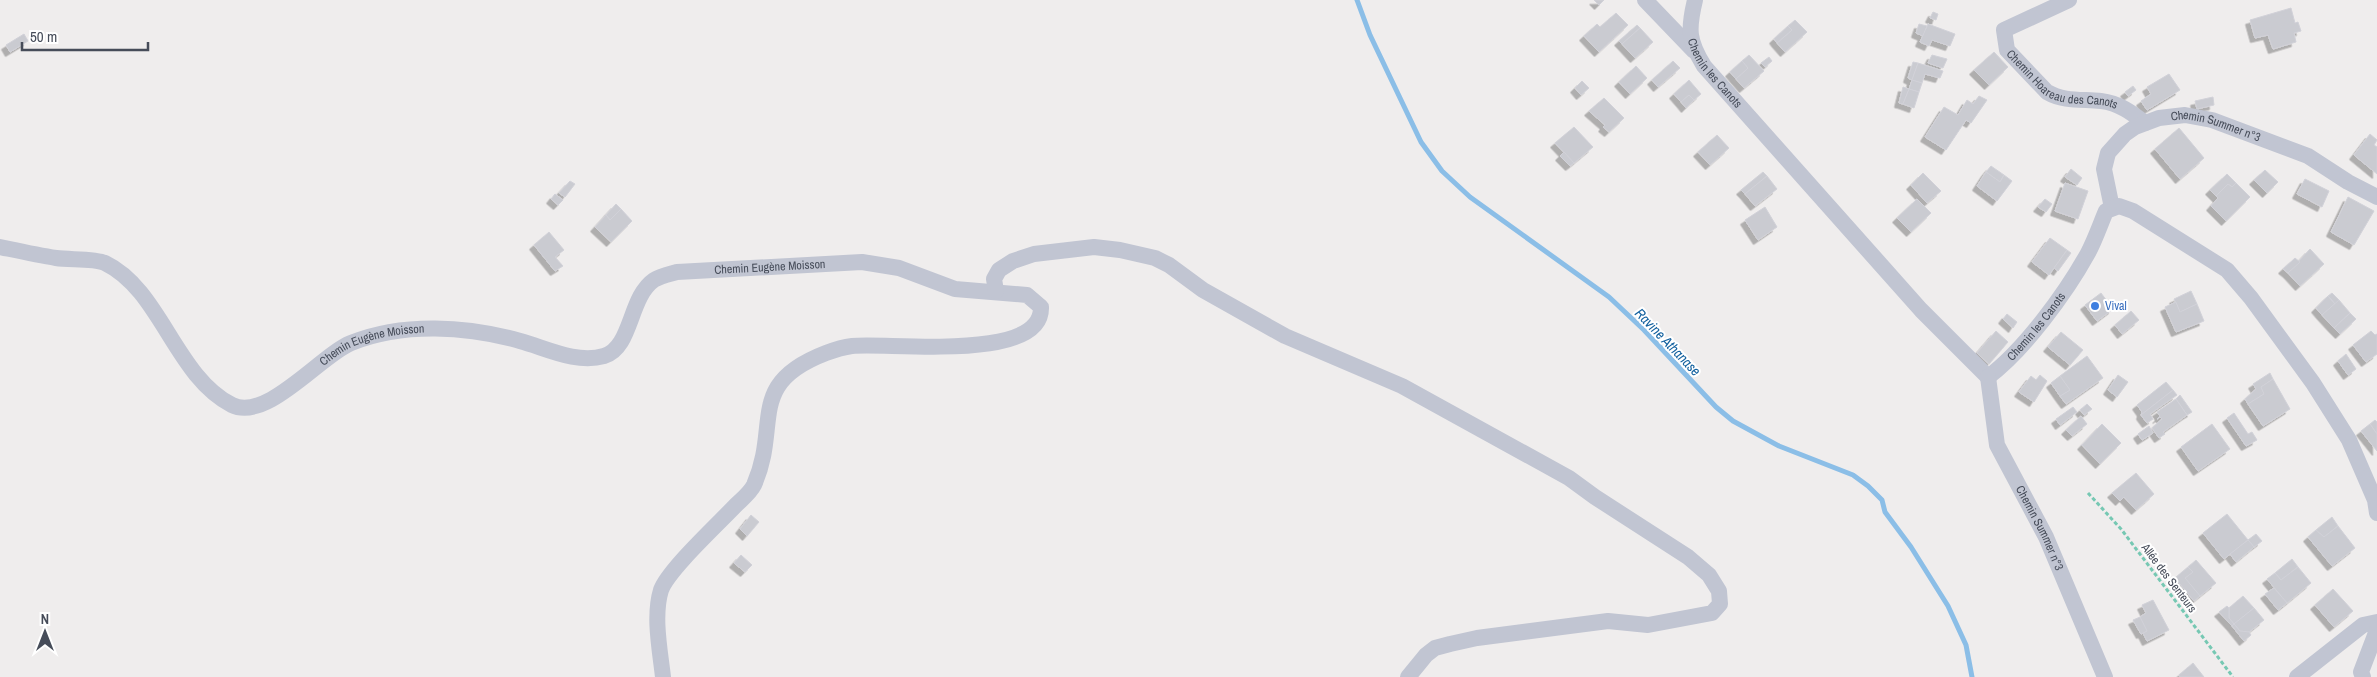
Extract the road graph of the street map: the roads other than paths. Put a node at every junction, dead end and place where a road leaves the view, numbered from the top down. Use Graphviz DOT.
graph roads {
  1 [pos="1645,0"];
  2 [pos="1695,0"];
  3 [pos="2069,0"];
  4 [pos="1695,52"];
  5 [pos="2145,123"];
  6 [pos="2377,197"];
  7 [pos="2112,208"];
  8 [pos="0,247"];
  9 [pos="996,291"];
  10 [pos="1988,377"];
  11 [pos="2377,513"];
  12 [pos="2377,622"];
  13 [pos="2377,630"];
  14 [pos="663,677"];
  15 [pos="1408,677"];
  16 [pos="2104,677"];
  17 [pos="2297,677"];
  18 [pos="2363,677"];
  1 -- 4 [label="street"];
  2 -- 4 [label="street, Chemin les Canots"];
  3 -- 5 [label="street, Chemin Hoareau des Canots"];
  4 -- 10 [label="street, Chemin les Canots"];
  5 -- 6 [label="street, Chemin Summer n°3"];
  5 -- 7 [label="street, Chemin Summer n°3"];
  7 -- 10 [label="street, Chemin les Canots"];
  7 -- 11 [label="street"];
  8 -- 9 [label="street, Chemin Eugène Moisson"];
  9 -- 14 [label="street, Chemin Eugène Moisson"];
  9 -- 15 [label="street"];
  10 -- 16 [label="street, Chemin Summer n°3"];
  12 -- 17 [label="street"];
  13 -- 18 [label="street"];
}
